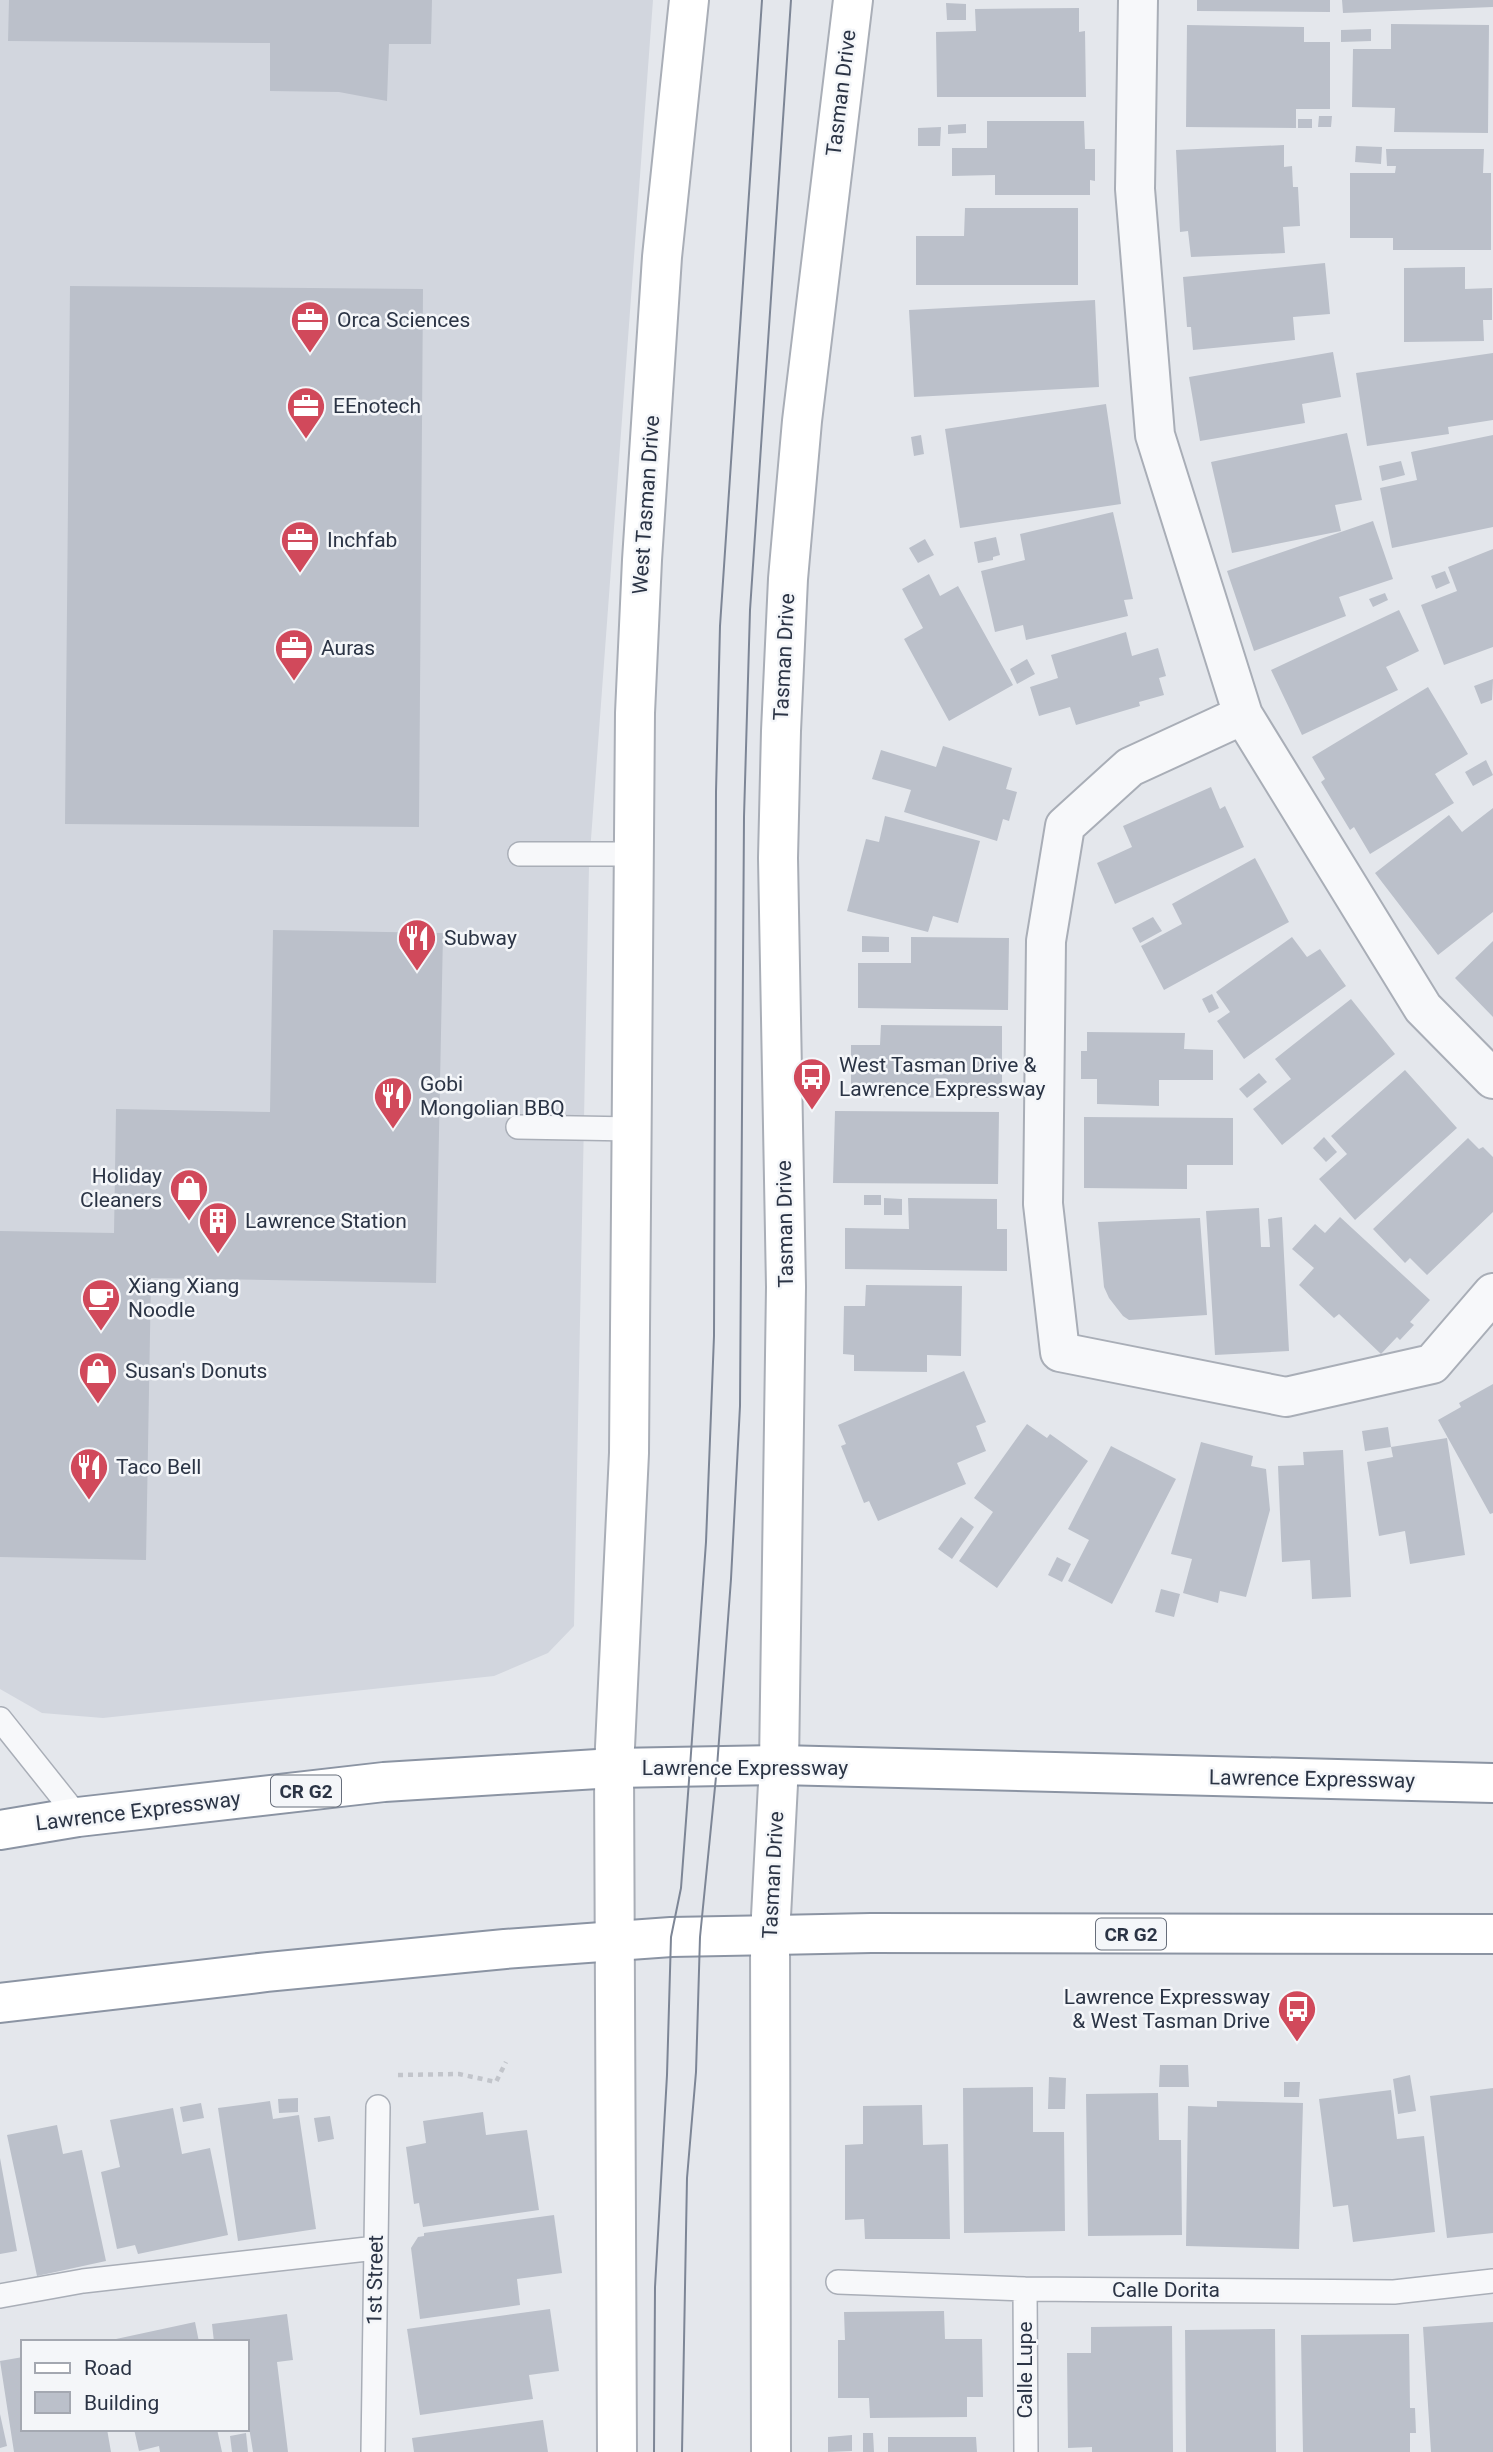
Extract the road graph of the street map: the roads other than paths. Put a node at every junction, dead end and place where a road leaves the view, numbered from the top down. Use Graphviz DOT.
graph roads {
  1 [pos="689,0"];
  2 [pos="853,0"];
  3 [pos="1138,0"];
  4 [pos="1243,715"];
  5 [pos="520,854"];
  6 [pos="632,854"];
  7 [pos="1493,1079"];
  8 [pos="518,1127"];
  9 [pos="633,1129"];
  10 [pos="1493,1293"];
  11 [pos="0,1719"];
  12 [pos="779,1765"];
  13 [pos="614,1768"];
  14 [pos="1493,1783"];
  15 [pos="78,1817"];
  16 [pos="0,1830"];
  17 [pos="1493,1934"];
  18 [pos="770,1935"];
  19 [pos="614,1941"];
  20 [pos="0,2003"];
  21 [pos="378,2107"];
  22 [pos="376,2248"];
  23 [pos="1493,2281"];
  24 [pos="838,2282"];
  25 [pos="1025,2289"];
  26 [pos="0,2295"];
  27 [pos="373,2452"];
  28 [pos="617,2452"];
  29 [pos="771,2452"];
  30 [pos="1026,2452"];
  1 -- 6 [label="main road, West Tasman Drive"];
  2 -- 12 [label="main road, Tasman Drive"];
  3 -- 4 [label="street"];
  4 -- 7 [label="street"];
  4 -- 10 [label="street"];
  5 -- 6 [label="lane"];
  6 -- 9 [label="main road"];
  8 -- 9 [label="lane"];
  9 -- 13 [label="main road"];
  11 -- 15 [label="lane"];
  12 -- 13 [label="main road, Lawrence Expressway / CR G2"];
  12 -- 14 [label="main road, Lawrence Expressway / CR G2"];
  12 -- 18 [label="main road, Tasman Drive"];
  13 -- 15 [label="main road, Lawrence Expressway / CR G2"];
  13 -- 19 [label="main road"];
  15 -- 16 [label="main road, Lawrence Expressway / CR G2"];
  17 -- 18 [label="main road, CR G2"];
  18 -- 19 [label="main road, CR G2"];
  18 -- 29 [label="main road, Tasman Drive"];
  19 -- 20 [label="main road, CR G2"];
  19 -- 28 [label="main road"];
  21 -- 22 [label="lane, 1st Street"];
  22 -- 26 [label="lane"];
  22 -- 27 [label="lane, 1st Street"];
  23 -- 25 [label="lane, Calle Dorita"];
  24 -- 25 [label="lane, Calle Dorita"];
  25 -- 30 [label="lane, Calle Lupe"];
}
